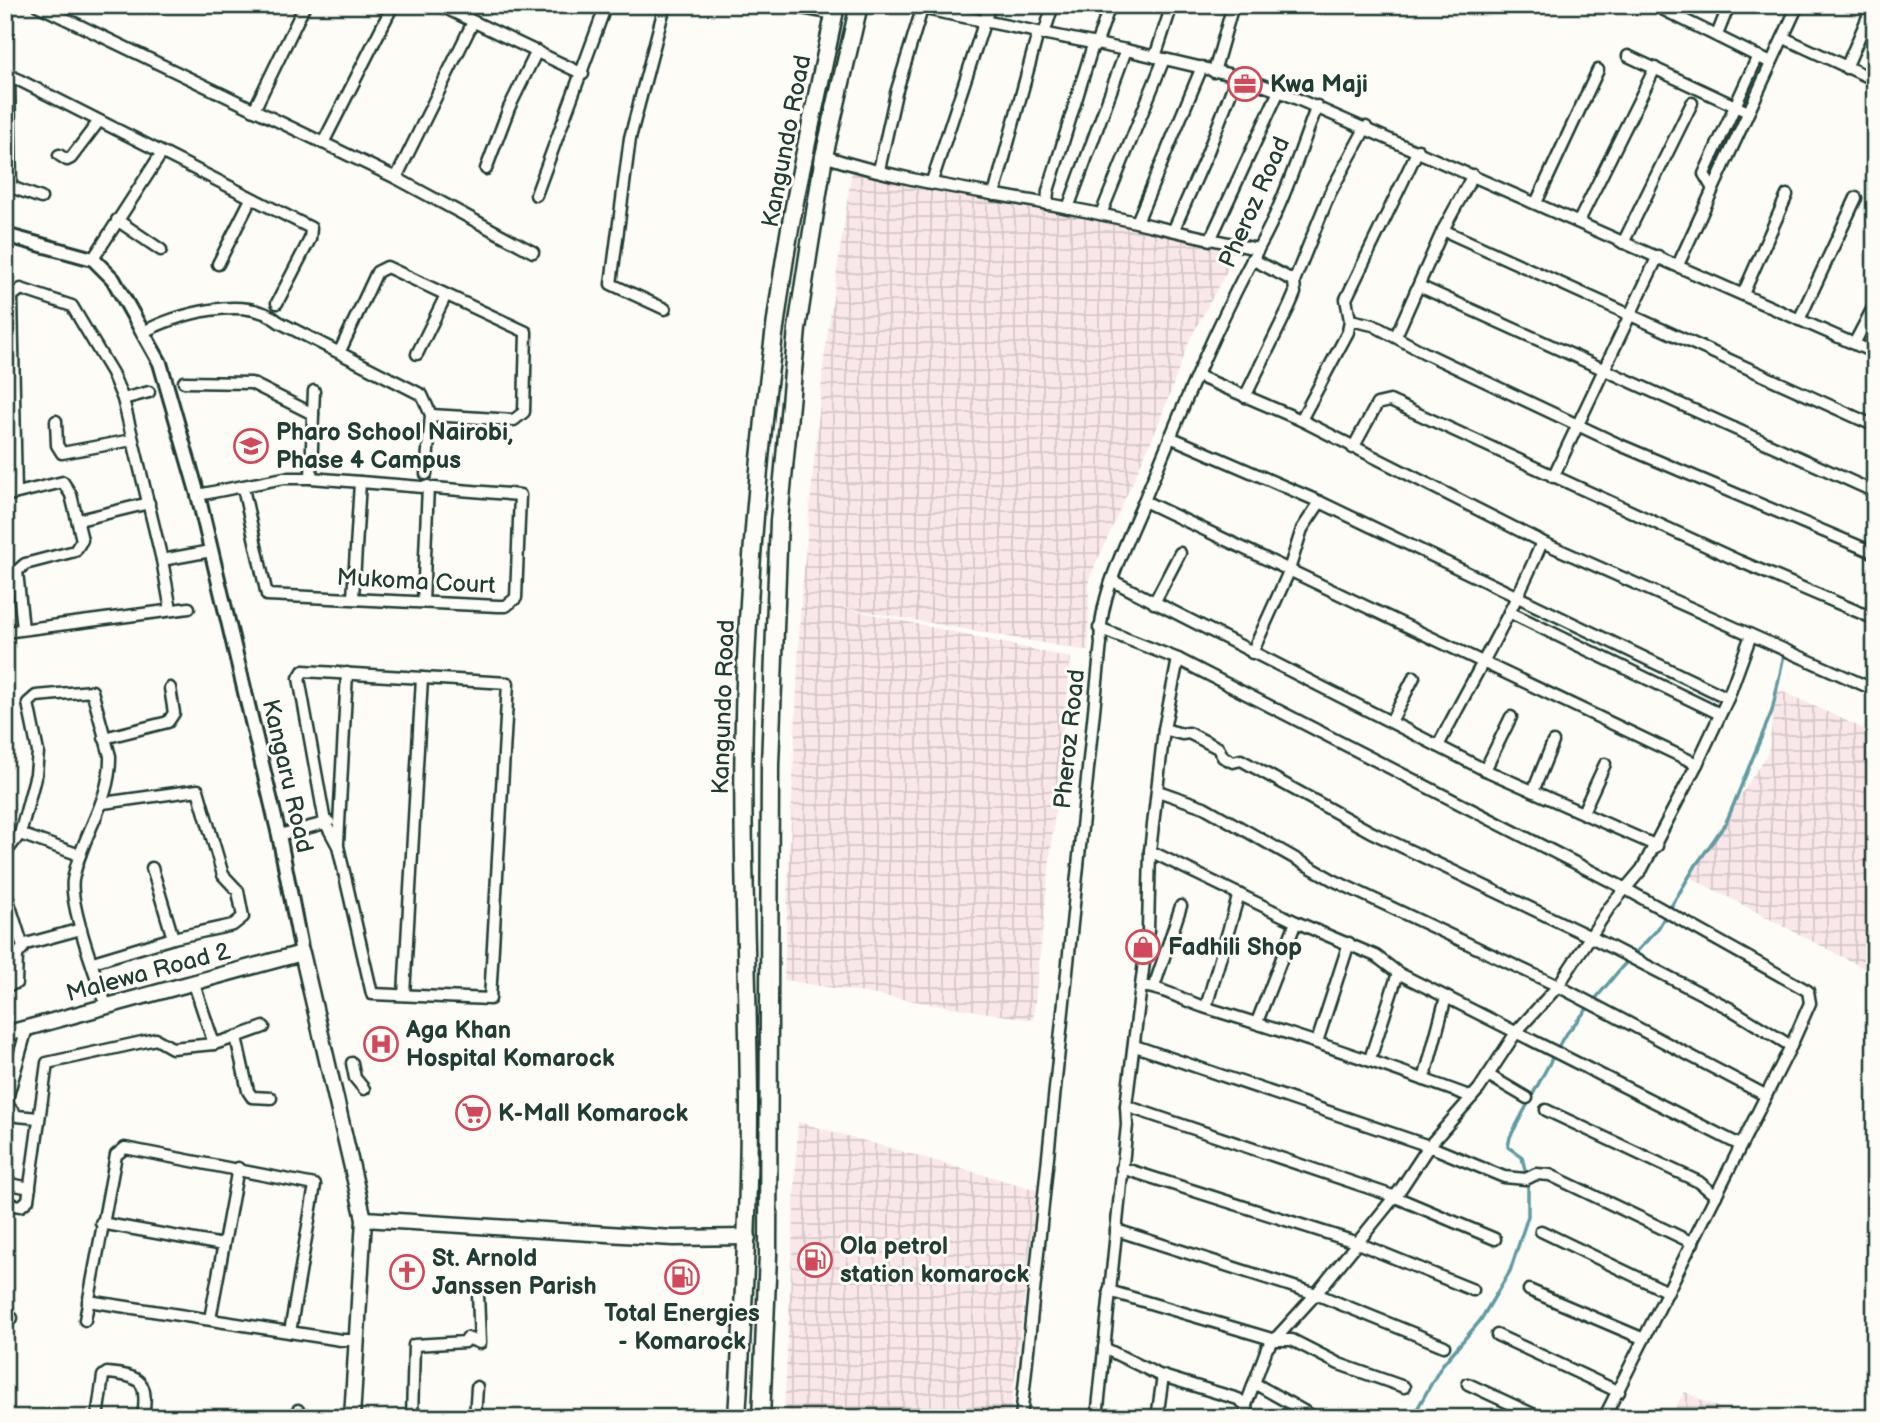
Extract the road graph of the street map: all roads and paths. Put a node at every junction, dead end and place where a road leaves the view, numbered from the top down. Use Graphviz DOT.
graph roads {
  1 [pos="304,5"];
  2 [pos="393,5"];
  3 [pos="439,5"];
  4 [pos="607,5"];
  5 [pos="665,5"];
  6 [pos="785,5"];
  7 [pos="859,5"];
  8 [pos="905,5"];
  9 [pos="990,5"];
  10 [pos="1053,5"];
  11 [pos="1110,5"];
  12 [pos="1172,5"];
  13 [pos="1233,5"];
  14 [pos="1654,5"];
  15 [pos="1729,5"];
  16 [pos="1798,5"];
  17 [pos="1873,5"];
  18 [pos="38,6"];
  19 [pos="925,8"];
  20 [pos="836,9"];
  21 [pos="1672,10"];
  22 [pos="986,19"];
  23 [pos="473,22"];
  24 [pos="1041,33"];
  25 [pos="1717,35"];
  26 [pos="1784,38"];
  27 [pos="1094,45"];
  28 [pos="1126,50"];
  29 [pos="537,51"];
  30 [pos="1628,56"];
  31 [pos="1758,56"];
  32 [pos="1160,58"];
  33 [pos="1771,63"];
  34 [pos="1202,67"];
  35 [pos="1655,68"];
  36 [pos="1846,68"];
  37 [pos="1598,70"];
  38 [pos="1214,72"];
  39 [pos="583,74"];
  40 [pos="1237,76"];
  41 [pos="1875,80"];
  42 [pos="1279,91"];
  43 [pos="1692,103"];
  44 [pos="1736,105"];
  45 [pos="1317,106"];
  46 [pos="254,110"];
  47 [pos="1748,112"];
  48 [pos="99,121"];
  49 [pos="1366,127"];
  50 [pos="323,143"];
  51 [pos="1418,150"];
  52 [pos="161,154"];
  53 [pos="59,155"];
  54 [pos="824,156"];
  55 [pos="485,169"];
  56 [pos="879,170"];
  57 [pos="1473,174"];
  58 [pos="396,178"];
  59 [pos="931,184"];
  60 [pos="1713,189"];
  61 [pos="536,195"];
  62 [pos="994,195"];
  63 [pos="1787,195"];
  64 [pos="41,198"];
  65 [pos="1856,198"];
  66 [pos="251,199"];
  67 [pos="1536,203"];
  68 [pos="1047,204"];
  69 [pos="1068,208"];
  70 [pos="1101,214"];
  71 [pos="117,220"];
  72 [pos="1580,221"];
  73 [pos="1137,222"];
  74 [pos="1174,229"];
  75 [pos="1443,230"];
  76 [pos="5,235"];
  77 [pos="1210,240"];
  78 [pos="1623,243"];
  79 [pos="1258,249"];
  80 [pos="160,250"];
  81 [pos="533,252"];
  82 [pos="1658,256"];
  83 [pos="93,259"];
  84 [pos="1252,259"];
  85 [pos="218,264"];
  86 [pos="1678,265"];
  87 [pos="1294,281"];
  88 [pos="1419,286"];
  89 [pos="446,295"];
  90 [pos="1743,295"];
  91 [pos="277,303"];
  92 [pos="1875,304"];
  93 [pos="666,309"];
  94 [pos="1627,315"];
  95 [pos="1350,320"];
  96 [pos="1799,320"];
  97 [pos="142,333"];
  98 [pos="1396,336"];
  99 [pos="1854,344"];
  100 [pos="340,351"];
  101 [pos="1875,353"];
  102 [pos="417,354"];
  103 [pos="1606,368"];
  104 [pos="1198,376"];
  105 [pos="184,382"];
  106 [pos="314,391"];
  107 [pos="149,392"];
  108 [pos="1245,397"];
  109 [pos="123,399"];
  110 [pos="313,414"];
  111 [pos="431,415"];
  112 [pos="1301,420"];
  113 [pos="56,421"];
  114 [pos="1578,423"];
  115 [pos="1875,426"];
  116 [pos="1170,437"];
  117 [pos="132,440"];
  118 [pos="1353,448"];
  119 [pos="426,474"];
  120 [pos="1553,477"];
  121 [pos="311,478"];
  122 [pos="360,482"];
  123 [pos="428,486"];
  124 [pos="243,488"];
  125 [pos="1875,492"];
  126 [pos="10,494"];
  127 [pos="198,495"];
  128 [pos="1144,501"];
  129 [pos="1320,502"];
  130 [pos="149,503"];
  131 [pos="79,520"];
  132 [pos="1542,542"];
  133 [pos="211,551"];
  134 [pos="1180,553"];
  135 [pos="1875,553"];
  136 [pos="162,560"];
  137 [pos="1288,571"];
  138 [pos="1112,581"];
  139 [pos="353,598"];
  140 [pos="1518,598"];
  141 [pos="424,602"];
  142 [pos="1154,603"];
  143 [pos="189,608"];
  144 [pos="171,610"];
  145 [pos="1509,612"];
  146 [pos="1875,620"];
  147 [pos="1099,628"];
  148 [pos="23,629"];
  149 [pos="5,632"];
  150 [pos="1751,635"];
  151 [pos="1252,653"];
  152 [pos="1178,660"];
  153 [pos="1481,661"];
  154 [pos="347,673"];
  155 [pos="1414,677"];
  156 [pos="422,678"];
  157 [pos="170,688"];
  158 [pos="1875,690"];
  159 [pos="1728,698"];
  160 [pos="1720,714"];
  161 [pos="1511,717"];
  162 [pos="1391,722"];
  163 [pos="1164,729"];
  164 [pos="104,738"];
  165 [pos="1553,742"];
  166 [pos="1438,746"];
  167 [pos="1697,764"];
  168 [pos="1605,765"];
  169 [pos="1485,770"];
  170 [pos="1534,789"];
  171 [pos="1158,790"];
  172 [pos="103,803"];
  173 [pos="1583,812"];
  174 [pos="325,822"];
  175 [pos="338,823"];
  176 [pos="20,834"];
  177 [pos="279,835"];
  178 [pos="338,846"];
  179 [pos="1657,846"];
  180 [pos="1150,850"];
  181 [pos="80,855"];
  182 [pos="5,866"];
  183 [pos="152,868"];
  184 [pos="1624,888"];
  185 [pos="5,890"];
  186 [pos="1239,894"];
  187 [pos="1181,905"];
  188 [pos="1296,922"];
  189 [pos="82,929"];
  190 [pos="1591,937"];
  191 [pos="173,938"];
  192 [pos="1349,943"];
  193 [pos="23,947"];
  194 [pos="302,953"];
  195 [pos="93,962"];
  196 [pos="1398,973"];
  197 [pos="194,984"];
  198 [pos="5,986"];
  199 [pos="1141,986"];
  200 [pos="1558,986"];
  201 [pos="1154,987"];
  202 [pos="404,995"];
  203 [pos="1446,997"];
  204 [pos="106,1005"];
  205 [pos="1206,1007"];
  206 [pos="1257,1022"];
  207 [pos="264,1027"];
  208 [pos="27,1028"];
  209 [pos="1517,1031"];
  210 [pos="5,1034"];
  211 [pos="236,1037"];
  212 [pos="1317,1042"];
  213 [pos="214,1044"];
  214 [pos="1135,1046"];
  215 [pos="1791,1046"];
  216 [pos="1370,1059"];
  217 [pos="352,1063"];
  218 [pos="1488,1075"];
  219 [pos="1424,1080"];
  220 [pos="364,1089"];
  221 [pos="1765,1095"];
  222 [pos="1472,1097"];
  223 [pos="271,1098"];
  224 [pos="1527,1098"];
  225 [pos="1126,1106"];
  226 [pos="1546,1110"];
  227 [pos="38,1118"];
  228 [pos="1740,1145"];
  229 [pos="1429,1146"];
  230 [pos="1122,1167"];
  231 [pos="239,1168"];
  232 [pos="5,1183"];
  233 [pos="30,1188"];
  234 [pos="1393,1196"];
  235 [pos="1716,1196"];
  236 [pos="5,1204"];
  237 [pos="364,1219"];
  238 [pos="101,1223"];
  239 [pos="1116,1230"];
  240 [pos="1541,1231"];
  241 [pos="748,1237"];
  242 [pos="1495,1239"];
  243 [pos="1355,1242"];
  244 [pos="1693,1243"];
  245 [pos="223,1245"];
  246 [pos="1473,1290"];
  247 [pos="1529,1290"];
  248 [pos="1109,1291"];
  249 [pos="1668,1292"];
  250 [pos="478,1294"];
  251 [pos="1316,1294"];
  252 [pos="88,1301"];
  253 [pos="210,1319"];
  254 [pos="85,1320"];
  255 [pos="290,1332"];
  256 [pos="1497,1335"];
  257 [pos="1275,1339"];
  258 [pos="1643,1339"];
  259 [pos="356,1340"];
  260 [pos="1444,1346"];
  261 [pos="1104,1348"];
  262 [pos="1163,1376"];
  263 [pos="1254,1383"];
  264 [pos="1468,1384"];
  265 [pos="477,1387"];
  266 [pos="1404,1387"];
  267 [pos="1619,1392"];
  268 [pos="1247,1405"];
  269 [pos="97,1418"];
  270 [pos="143,1418"];
  271 [pos="352,1418"];
  272 [pos="412,1418"];
  273 [pos="475,1418"];
  274 [pos="737,1418"];
  275 [pos="761,1418"];
  276 [pos="1021,1418"];
  277 [pos="1097,1418"];
  278 [pos="1157,1418"];
  279 [pos="1247,1418"];
  280 [pos="1316,1418"];
  281 [pos="1541,1418"];
  282 [pos="1604,1418"];
  1 -- 46 [label="street"];
  2 -- 50 [label="street"];
  3 -- 23 [label="street"];
  4 -- 39 [label="street"];
  5 -- 93 [label="street"];
  6 -- 20 [label="street"];
  7 -- 54 [label="highway, Kangundo Road"];
  8 -- 19 [label="street"];
  9 -- 22 [label="street"];
  10 -- 24 [label="street"];
  11 -- 27 [label="street"];
  12 -- 32 [label="street"];
  13 -- 38 [label="street"];
  14 -- 21 [label="street"];
  15 -- 25 [label="street"];
  16 -- 26 [label="street"];
  17 -- 36 [label="street"];
  18 -- 46 [label="street"];
  19 -- 22 [label="street"];
  19 -- 56 [label="street"];
  20 -- 241 [label="highway, Kangundo Road"];
  21 -- 25 [label="street"];
  22 -- 24 [label="street"];
  22 -- 59 [label="street"];
  23 -- 29 [label="street"];
  23 -- 58 [label="street"];
  24 -- 27 [label="street"];
  24 -- 62 [label="street"];
  25 -- 31 [label="street"];
  26 -- 33 [label="street"];
  26 -- 36 [label="street"];
  27 -- 28 [label="street"];
  27 -- 68 [label="street"];
  28 -- 32 [label="street"];
  28 -- 69 [label="street"];
  29 -- 39 [label="street"];
  29 -- 55 [label="street"];
  30 -- 35 [label="street"];
  31 -- 33 [label="street"];
  31 -- 44 [label="street"];
  32 -- 34 [label="street"];
  32 -- 70 [label="street"];
  33 -- 47 [label="street"];
  34 -- 38 [label="street"];
  34 -- 73 [label="street"];
  35 -- 44 [label="street"];
  35 -- 72 [label="street"];
  36 -- 41 [label="street"];
  37 -- 67 [label="street"];
  38 -- 40 [label="street"];
  39 -- 61 [label="street"];
  40 -- 42 [label="street"];
  40 -- 74 [label="street"];
  42 -- 45 [label="street"];
  42 -- 77 [label="street"];
  43 -- 78 [label="street"];
  44 -- 47 [label="street"];
  44 -- 60 [label="street"];
  45 -- 49 [label="street"];
  45 -- 79 [label="street, Pheroz Road"];
  46 -- 50 [label="street"];
  47 -- 60 [label="street"];
  48 -- 52 [label="street"];
  48 -- 53 [label="street"];
  48 -- 64 [label="street"];
  49 -- 51 [label="street"];
  49 -- 87 [label="street"];
  50 -- 58 [label="street"];
  51 -- 57 [label="street"];
  51 -- 95 [label="street"];
  52 -- 66 [label="street"];
  52 -- 71 [label="street"];
  54 -- 56 [label="street"];
  54 -- 275 [label="highway, Kangundo Road"];
  56 -- 59 [label="street"];
  57 -- 67 [label="street"];
  57 -- 75 [label="street"];
  58 -- 81 [label="street"];
  59 -- 62 [label="street"];
  60 -- 86 [label="street"];
  62 -- 68 [label="street"];
  63 -- 90 [label="street"];
  65 -- 96 [label="street"];
  66 -- 85 [label="street"];
  66 -- 91 [label="street"];
  67 -- 72 [label="street"];
  68 -- 69 [label="street"];
  69 -- 70 [label="street"];
  70 -- 73 [label="street"];
  71 -- 80 [label="street"];
  71 -- 83 [label="street"];
  72 -- 78 [label="street"];
  73 -- 74 [label="street"];
  74 -- 77 [label="street"];
  75 -- 88 [label="street"];
  75 -- 94 [label="street"];
  76 -- 83 [label="street"];
  77 -- 79 [label="street"];
  78 -- 82 [label="street"];
  79 -- 84 [label="street, Pheroz Road"];
  82 -- 86 [label="street"];
  82 -- 94 [label="street"];
  83 -- 97 [label="street, Kangaru Road"];
  84 -- 87 [label="street"];
  84 -- 104 [label="street, Pheroz Road"];
  86 -- 90 [label="street"];
  87 -- 108 [label="street"];
  88 -- 98 [label="street"];
  88 -- 103 [label="street"];
  89 -- 100 [label="street"];
  89 -- 102 [label="street"];
  89 -- 111 [label="street"];
  90 -- 96 [label="street"];
  92 -- 99 [label="street"];
  94 -- 103 [label="street"];
  94 -- 115 [label="street"];
  95 -- 98 [label="street"];
  95 -- 112 [label="street"];
  96 -- 99 [label="street"];
  97 -- 100 [label="street"];
  97 -- 127 [label="street, Kangaru Road"];
  98 -- 114 [label="street"];
  99 -- 101 [label="street"];
  100 -- 111 [label="street"];
  103 -- 114 [label="street"];
  103 -- 125 [label="street"];
  104 -- 108 [label="street"];
  104 -- 116 [label="street, Pheroz Road"];
  105 -- 110 [label="street"];
  106 -- 110 [label="street"];
  107 -- 109 [label="street"];
  108 -- 112 [label="street"];
  109 -- 117 [label="street"];
  109 -- 126 [label="street"];
  110 -- 121 [label="street"];
  111 -- 119 [label="street"];
  112 -- 118 [label="street"];
  113 -- 117 [label="street"];
  114 -- 120 [label="street"];
  114 -- 135 [label="street"];
  116 -- 128 [label="street, Pheroz Road"];
  116 -- 129 [label="street"];
  117 -- 130 [label="street"];
  118 -- 120 [label="street"];
  118 -- 132 [label="street"];
  120 -- 146 [label="street"];
  121 -- 122 [label="street"];
  121 -- 124 [label="street"];
  122 -- 123 [label="street"];
  122 -- 139 [label="street"];
  123 -- 141 [label="street"];
  123 -- 141 [label="street, Mukoma Court"];
  124 -- 127 [label="street"];
  124 -- 139 [label="street, Mukoma Court"];
  126 -- 131 [label="street"];
  127 -- 133 [label="street, Kangaru Road"];
  128 -- 137 [label="street"];
  128 -- 138 [label="street, Pheroz Road"];
  129 -- 137 [label="street"];
  129 -- 140 [label="street"];
  130 -- 131 [label="street"];
  130 -- 136 [label="street"];
  131 -- 148 [label="street"];
  132 -- 140 [label="street"];
  132 -- 150 [label="street"];
  133 -- 136 [label="street"];
  133 -- 177 [label="street, Kangaru Road"];
  134 -- 142 [label="street"];
  136 -- 144 [label="street"];
  137 -- 151 [label="street"];
  137 -- 153 [label="street"];
  138 -- 142 [label="street"];
  138 -- 147 [label="street, Pheroz Road"];
  139 -- 141 [label="street, Mukoma Court"];
  140 -- 145 [label="street"];
  140 -- 159 [label="street"];
  142 -- 151 [label="street"];
  143 -- 144 [label="street"];
  144 -- 148 [label="street"];
  145 -- 153 [label="street"];
  145 -- 160 [label="street"];
  147 -- 152 [label="street"];
  147 -- 276 [label="street, Pheroz Road"];
  148 -- 149 [label="street"];
  150 -- 158 [label="street"];
  150 -- 159 [label="street"];
  151 -- 162 [label="street"];
  152 -- 163 [label="street"];
  152 -- 184 [label="street"];
  153 -- 166 [label="street"];
  153 -- 167 [label="street"];
  154 -- 156 [label="street"];
  154 -- 174 [label="street"];
  154 -- 175 [label="street"];
  155 -- 162 [label="street"];
  156 -- 202 [label="street"];
  156 -- 202 [label="street"];
  157 -- 164 [label="street"];
  159 -- 160 [label="street"];
  160 -- 167 [label="street"];
  161 -- 169 [label="street"];
  162 -- 166 [label="street"];
  163 -- 171 [label="street"];
  163 -- 190 [label="street"];
  164 -- 172 [label="street"];
  164 -- 176 [label="street"];
  165 -- 170 [label="street"];
  166 -- 169 [label="street"];
  167 -- 179 [label="street"];
  168 -- 173 [label="street"];
  169 -- 170 [label="street"];
  170 -- 173 [label="street"];
  171 -- 180 [label="street"];
  171 -- 200 [label="street"];
  172 -- 181 [label="street"];
  172 -- 191 [label="street"];
  173 -- 179 [label="street"];
  174 -- 175 [label="street"];
  174 -- 177 [label="street"];
  174 -- 178 [label="street"];
  175 -- 178 [label="street"];
  176 -- 181 [label="street"];
  176 -- 182 [label="street"];
  177 -- 194 [label="street, Kangaru Road"];
  178 -- 202 [label="street"];
  179 -- 184 [label="street"];
  180 -- 186 [label="street"];
  180 -- 199 [label="street"];
  181 -- 189 [label="street"];
  183 -- 191 [label="street"];
  184 -- 190 [label="street"];
  184 -- 215 [label="street"];
  185 -- 193 [label="street"];
  186 -- 188 [label="street"];
  186 -- 205 [label="street"];
  187 -- 201 [label="street"];
  188 -- 192 [label="street"];
  188 -- 206 [label="street"];
  189 -- 193 [label="street"];
  189 -- 195 [label="street"];
  190 -- 200 [label="street"];
  190 -- 215 [label="street"];
  191 -- 195 [label="street"];
  192 -- 196 [label="street"];
  192 -- 212 [label="street"];
  193 -- 198 [label="street"];
  194 -- 197 [label="main road, Malewa Road 2"];
  194 -- 237 [label="main road, Kangaru Road"];
  195 -- 204 [label="street"];
  196 -- 203 [label="street"];
  196 -- 216 [label="street"];
  197 -- 204 [label="main road, Malewa Road 2"];
  197 -- 213 [label="street"];
  199 -- 201 [label="street"];
  199 -- 214 [label="street"];
  200 -- 209 [label="street"];
  200 -- 221 [label="street"];
  201 -- 205 [label="street"];
  203 -- 209 [label="street"];
  203 -- 219 [label="street"];
  204 -- 208 [label="main road, Malewa Road 2"];
  205 -- 206 [label="street"];
  206 -- 212 [label="street"];
  207 -- 211 [label="street"];
  208 -- 210 [label="main road, Malewa Road 2"];
  208 -- 227 [label="street"];
  209 -- 218 [label="street"];
  209 -- 228 [label="street"];
  211 -- 213 [label="street"];
  211 -- 223 [label="street"];
  212 -- 216 [label="street"];
  213 -- 227 [label="street"];
  214 -- 225 [label="street"];
  214 -- 229 [label="street"];
  215 -- 221 [label="street"];
  216 -- 219 [label="street"];
  217 -- 220 [label="street"];
  218 -- 222 [label="street"];
  218 -- 224 [label="street"];
  219 -- 222 [label="street"];
  221 -- 228 [label="street"];
  222 -- 229 [label="street"];
  225 -- 230 [label="street"];
  225 -- 234 [label="street"];
  226 -- 235 [label="street"];
  227 -- 233 [label="street"];
  228 -- 235 [label="street"];
  229 -- 234 [label="street"];
  229 -- 244 [label="street"];
  230 -- 239 [label="street"];
  230 -- 243 [label="street"];
  231 -- 238 [label="street"];
  231 -- 245 [label="street"];
  231 -- 255 [label="street"];
  232 -- 233 [label="street"];
  233 -- 236 [label="street"];
  234 -- 242 [label="street"];
  234 -- 243 [label="street"];
  235 -- 244 [label="street"];
  237 -- 241 [label="main road"];
  237 -- 259 [label="main road, Kangaru Road"];
  238 -- 245 [label="street"];
  238 -- 252 [label="street"];
  239 -- 248 [label="street"];
  239 -- 251 [label="street"];
  240 -- 249 [label="street"];
  241 -- 274 [label="highway, Kangundo Road"];
  243 -- 246 [label="street"];
  243 -- 251 [label="street"];
  244 -- 249 [label="street"];
  245 -- 253 [label="street"];
  247 -- 258 [label="street"];
  248 -- 257 [label="street"];
  248 -- 261 [label="street"];
  249 -- 258 [label="street"];
  250 -- 272 [label="street"];
  251 -- 257 [label="street"];
  251 -- 260 [label="street"];
  252 -- 253 [label="street"];
  252 -- 254 [label="street"];
  253 -- 255 [label="street"];
  255 -- 259 [label="street"];
  256 -- 267 [label="street"];
  257 -- 263 [label="street"];
  257 -- 266 [label="street"];
  258 -- 267 [label="street"];
  259 -- 271 [label="main road, Kangaru Road"];
  261 -- 262 [label="street"];
  261 -- 277 [label="street"];
  262 -- 268 [label="street"];
  262 -- 278 [label="street"];
  263 -- 268 [label="street"];
  263 -- 280 [label="street"];
  264 -- 281 [label="street"];
  265 -- 273 [label="street"];
  267 -- 282 [label="street"];
  268 -- 279 [label="street"];
  269 -- 270 [label="street"];
}
